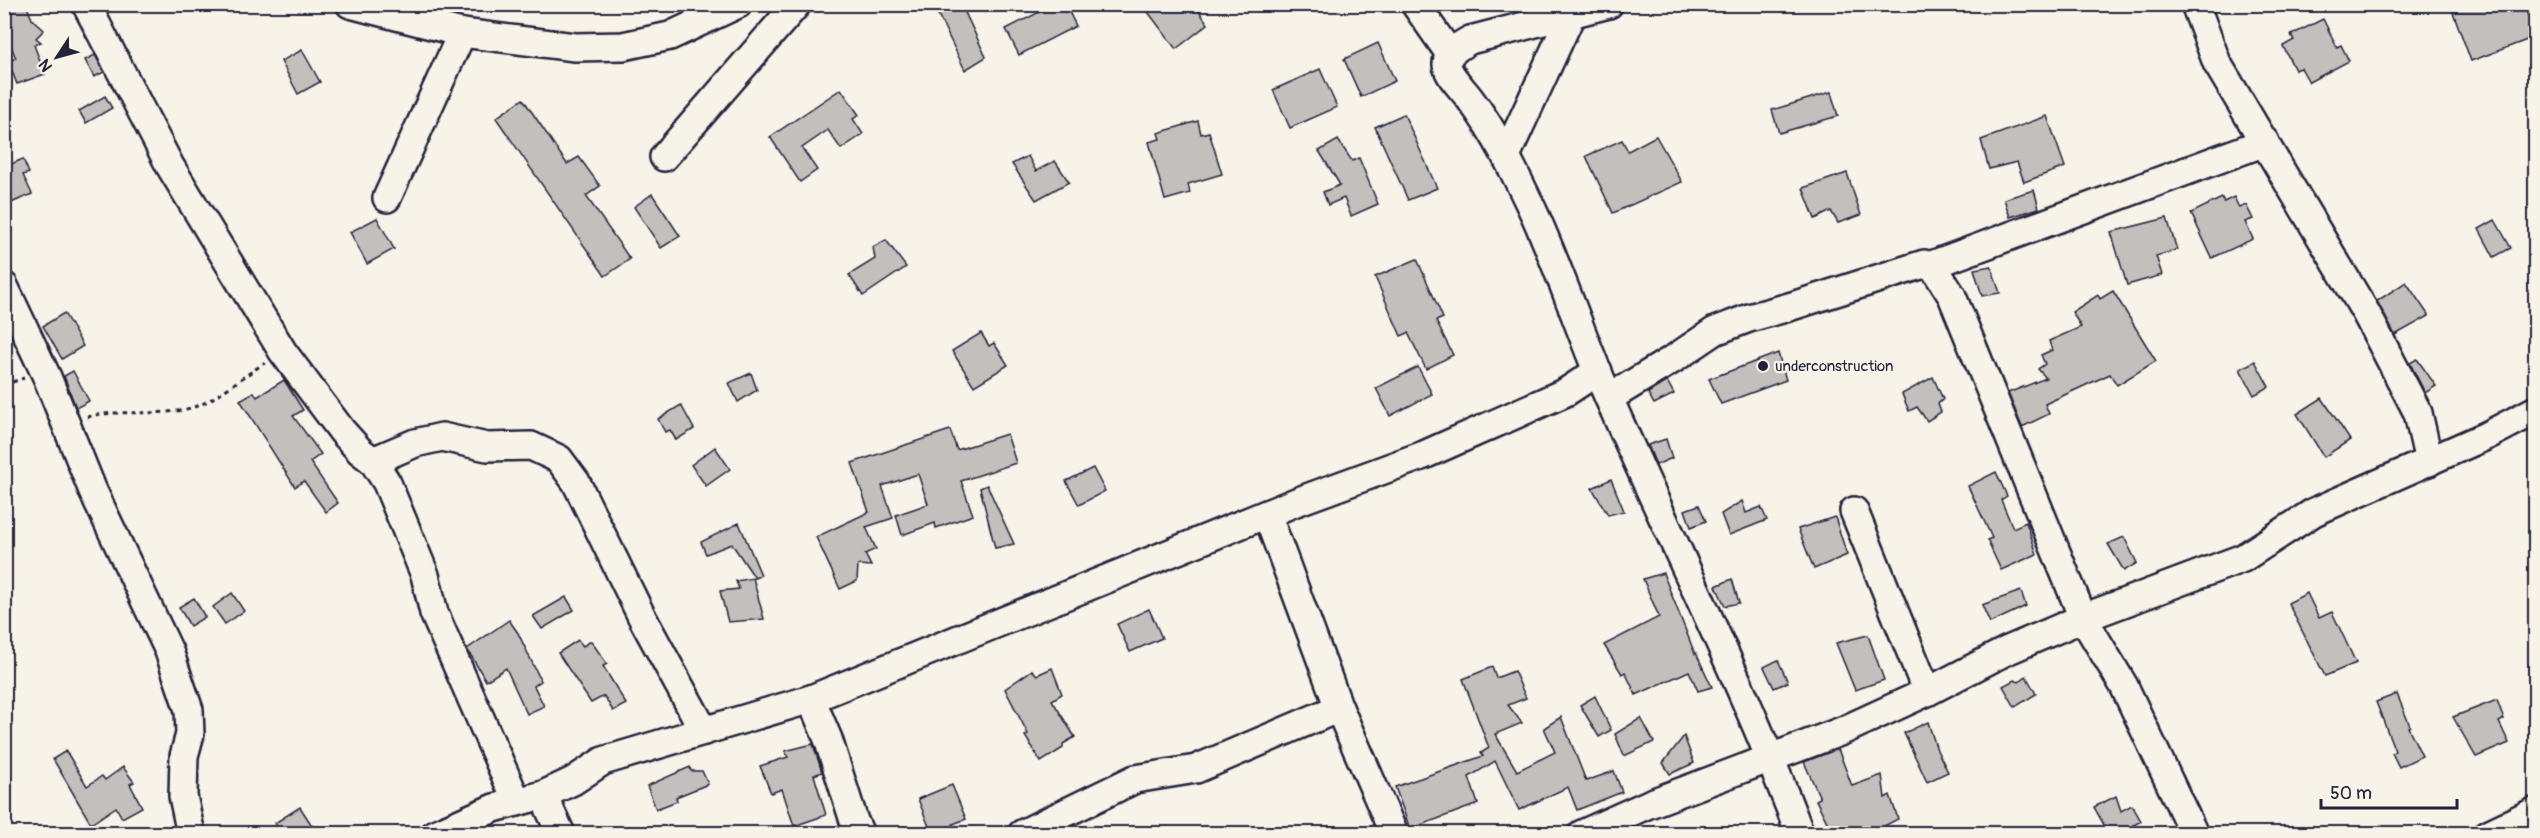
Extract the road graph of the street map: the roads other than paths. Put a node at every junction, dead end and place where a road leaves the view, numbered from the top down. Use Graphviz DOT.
graph roads {
  1 [pos="86,4"];
  2 [pos="350,4"];
  3 [pos="738,4"];
  4 [pos="797,4"];
  5 [pos="1415,4"];
  6 [pos="1609,4"];
  7 [pos="2195,4"];
  8 [pos="1572,13"];
  9 [pos="462,33"];
  10 [pos="1450,54"];
  11 [pos="2265,142"];
  12 [pos="1506,156"];
  13 [pos="664,157"];
  14 [pos="387,198"];
  15 [pos="1929,266"];
  16 [pos="4,286"];
  17 [pos="1598,371"];
  18 [pos="1610,398"];
  19 [pos="2535,410"];
  20 [pos="373,461"];
  21 [pos="2428,462"];
  22 [pos="1854,511"];
  23 [pos="1267,514"];
  24 [pos="2083,618"];
  25 [pos="1927,692"];
  26 [pos="811,699"];
  27 [pos="1339,708"];
  28 [pos="704,731"];
  29 [pos="1771,756"];
  30 [pos="543,795"];
  31 [pos="517,802"];
  32 [pos="2535,811"];
  33 [pos="191,834"];
  34 [pos="435,834"];
  35 [pos="561,834"];
  36 [pos="860,834"];
  37 [pos="1022,834"];
  38 [pos="1394,834"];
  39 [pos="1582,834"];
  40 [pos="1800,834"];
  41 [pos="2194,834"];
  42 [pos="2488,834"];
  1 -- 20 [label="street"];
  2 -- 9 [label="street"];
  3 -- 9 [label="street"];
  4 -- 13 [label="street"];
  5 -- 10 [label="street"];
  6 -- 8 [label="street"];
  7 -- 11 [label="street"];
  8 -- 10 [label="street"];
  8 -- 12 [label="street"];
  9 -- 14 [label="street"];
  10 -- 12 [label="street"];
  11 -- 15 [label="street"];
  11 -- 21 [label="street"];
  12 -- 17 [label="street"];
  15 -- 18 [label="street"];
  15 -- 24 [label="street"];
  16 -- 33 [label="street"];
  17 -- 18 [label="street"];
  17 -- 23 [label="street"];
  18 -- 29 [label="street"];
  19 -- 21 [label="street"];
  20 -- 28 [label="street"];
  20 -- 31 [label="street"];
  21 -- 24 [label="street"];
  22 -- 25 [label="street"];
  23 -- 26 [label="street"];
  23 -- 27 [label="street"];
  24 -- 25 [label="street"];
  24 -- 41 [label="street"];
  25 -- 29 [label="street"];
  26 -- 28 [label="street"];
  26 -- 36 [label="street"];
  27 -- 37 [label="street"];
  27 -- 38 [label="street"];
  28 -- 30 [label="street"];
  29 -- 39 [label="street"];
  29 -- 40 [label="street"];
  30 -- 31 [label="street"];
  30 -- 35 [label="street"];
  31 -- 34 [label="street"];
  32 -- 42 [label="street"];
}
